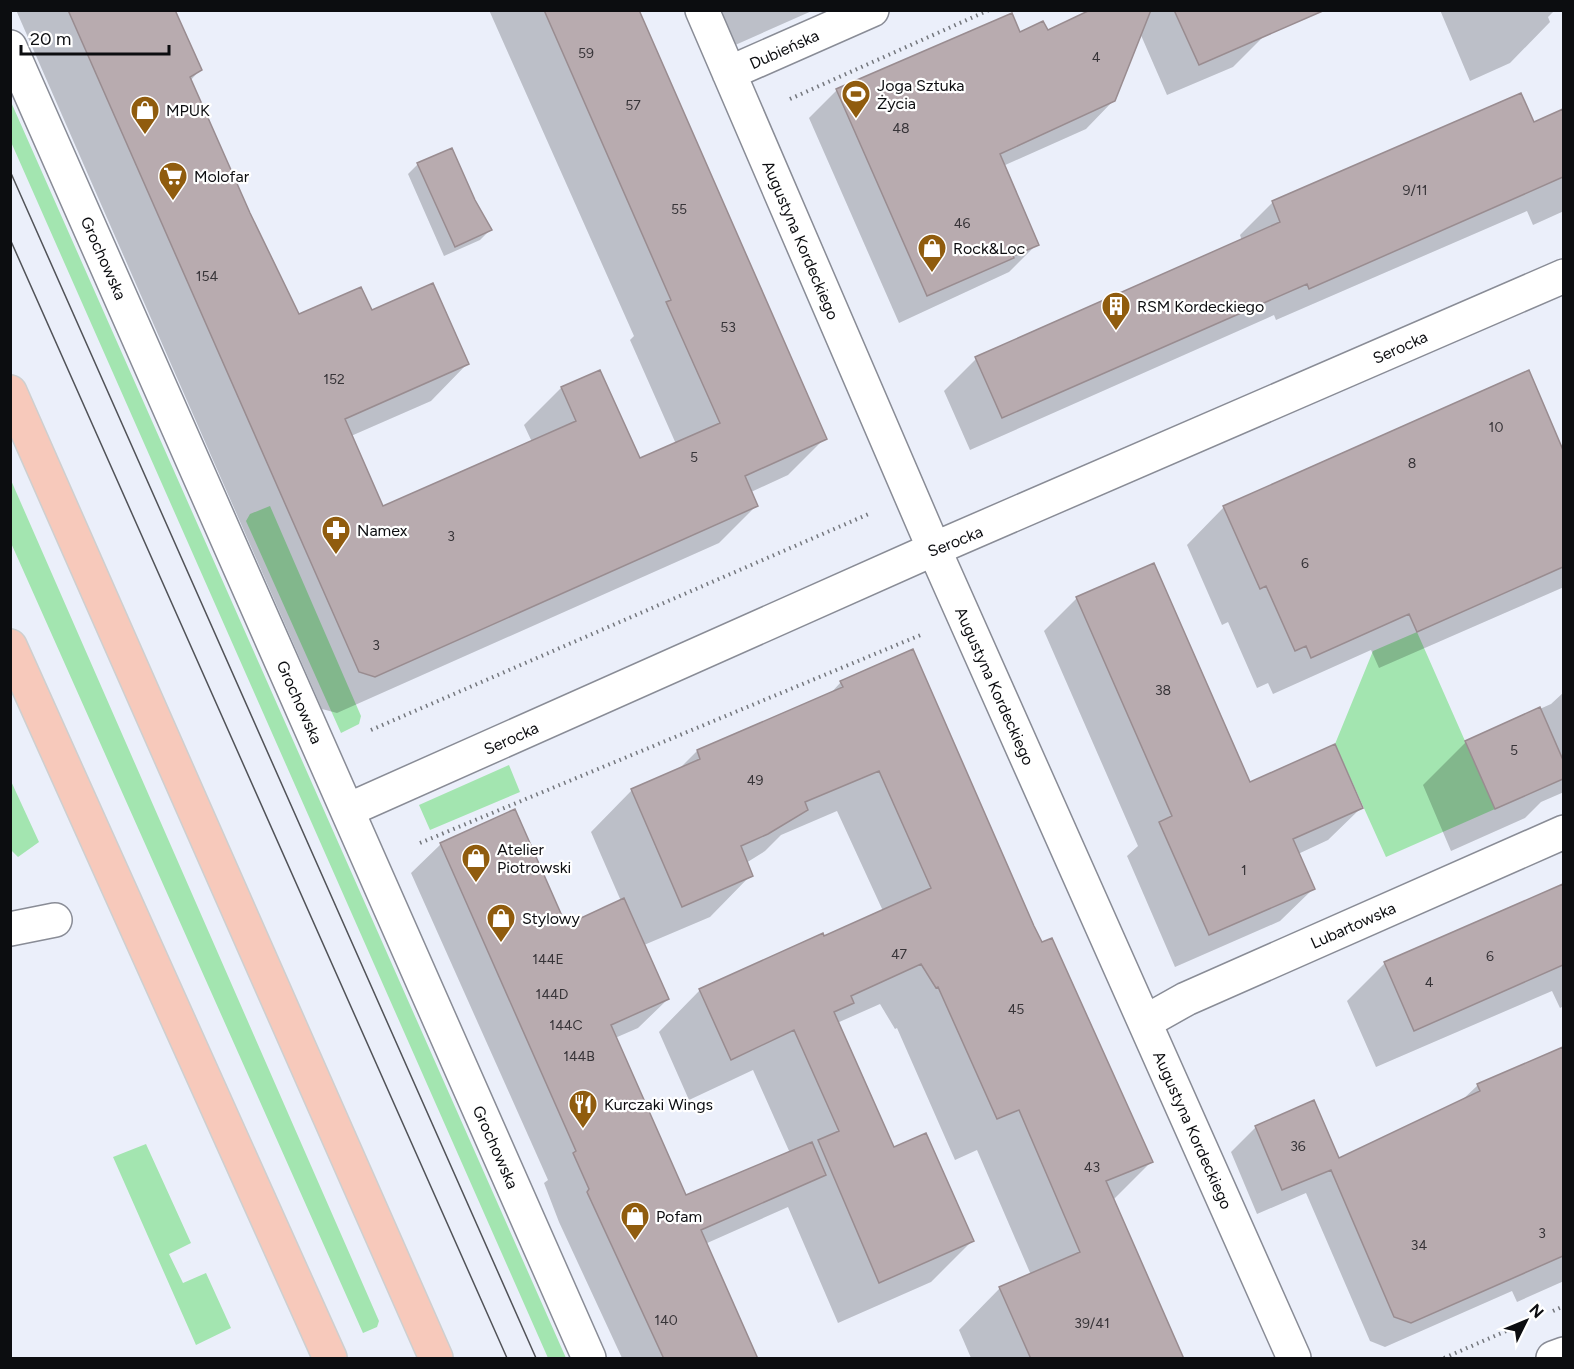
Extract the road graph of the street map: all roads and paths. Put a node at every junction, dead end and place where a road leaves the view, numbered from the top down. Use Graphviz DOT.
graph roads {
  1 [pos="702,10"];
  2 [pos="872,10"];
  3 [pos="989,10"];
  4 [pos="10,47"];
  5 [pos="729,73"];
  6 [pos="790,99"];
  7 [pos="1563,276"];
  8 [pos="10,392"];
  9 [pos="872,512"];
  10 [pos="934,549"];
  11 [pos="923,634"];
  12 [pos="10,646"];
  13 [pos="371,730"];
  14 [pos="348,810"];
  15 [pos="1563,832"];
  16 [pos="420,843"];
  17 [pos="55,920"];
  18 [pos="10,929"];
  19 [pos="1145,1022"];
  20 [pos="1563,1306"];
  21 [pos="1542,1316"];
  22 [pos="1531,1320"];
  23 [pos="1563,1354"];
  24 [pos="330,1359"];
  25 [pos="436,1359"];
  26 [pos="589,1359"];
  27 [pos="1293,1359"];
  28 [pos="1444,1359"];
  29 [pos="1553,1359"];
  1 -- 5 [label="street, Augustyna Kordeckiego"];
  2 -- 5 [label="street, Dubieńska"];
  3 -- 6 [label="path"];
  4 -- 14 [label="street, Grochowska"];
  5 -- 10 [label="street, Augustyna Kordeckiego"];
  7 -- 10 [label="street, Serocka"];
  8 -- 25 [label="main road"];
  9 -- 13 [label="path"];
  10 -- 14 [label="street, Serocka"];
  10 -- 19 [label="street, Augustyna Kordeckiego"];
  11 -- 16 [label="path"];
  12 -- 24 [label="main road"];
  14 -- 26 [label="street, Grochowska"];
  15 -- 19 [label="street, Lubartowska"];
  17 -- 18 [label="street"];
  19 -- 27 [label="street, Augustyna Kordeckiego"];
  20 -- 21 [label="path"];
  22 -- 28 [label="path"];
  23 -- 29 [label="street"];
}
